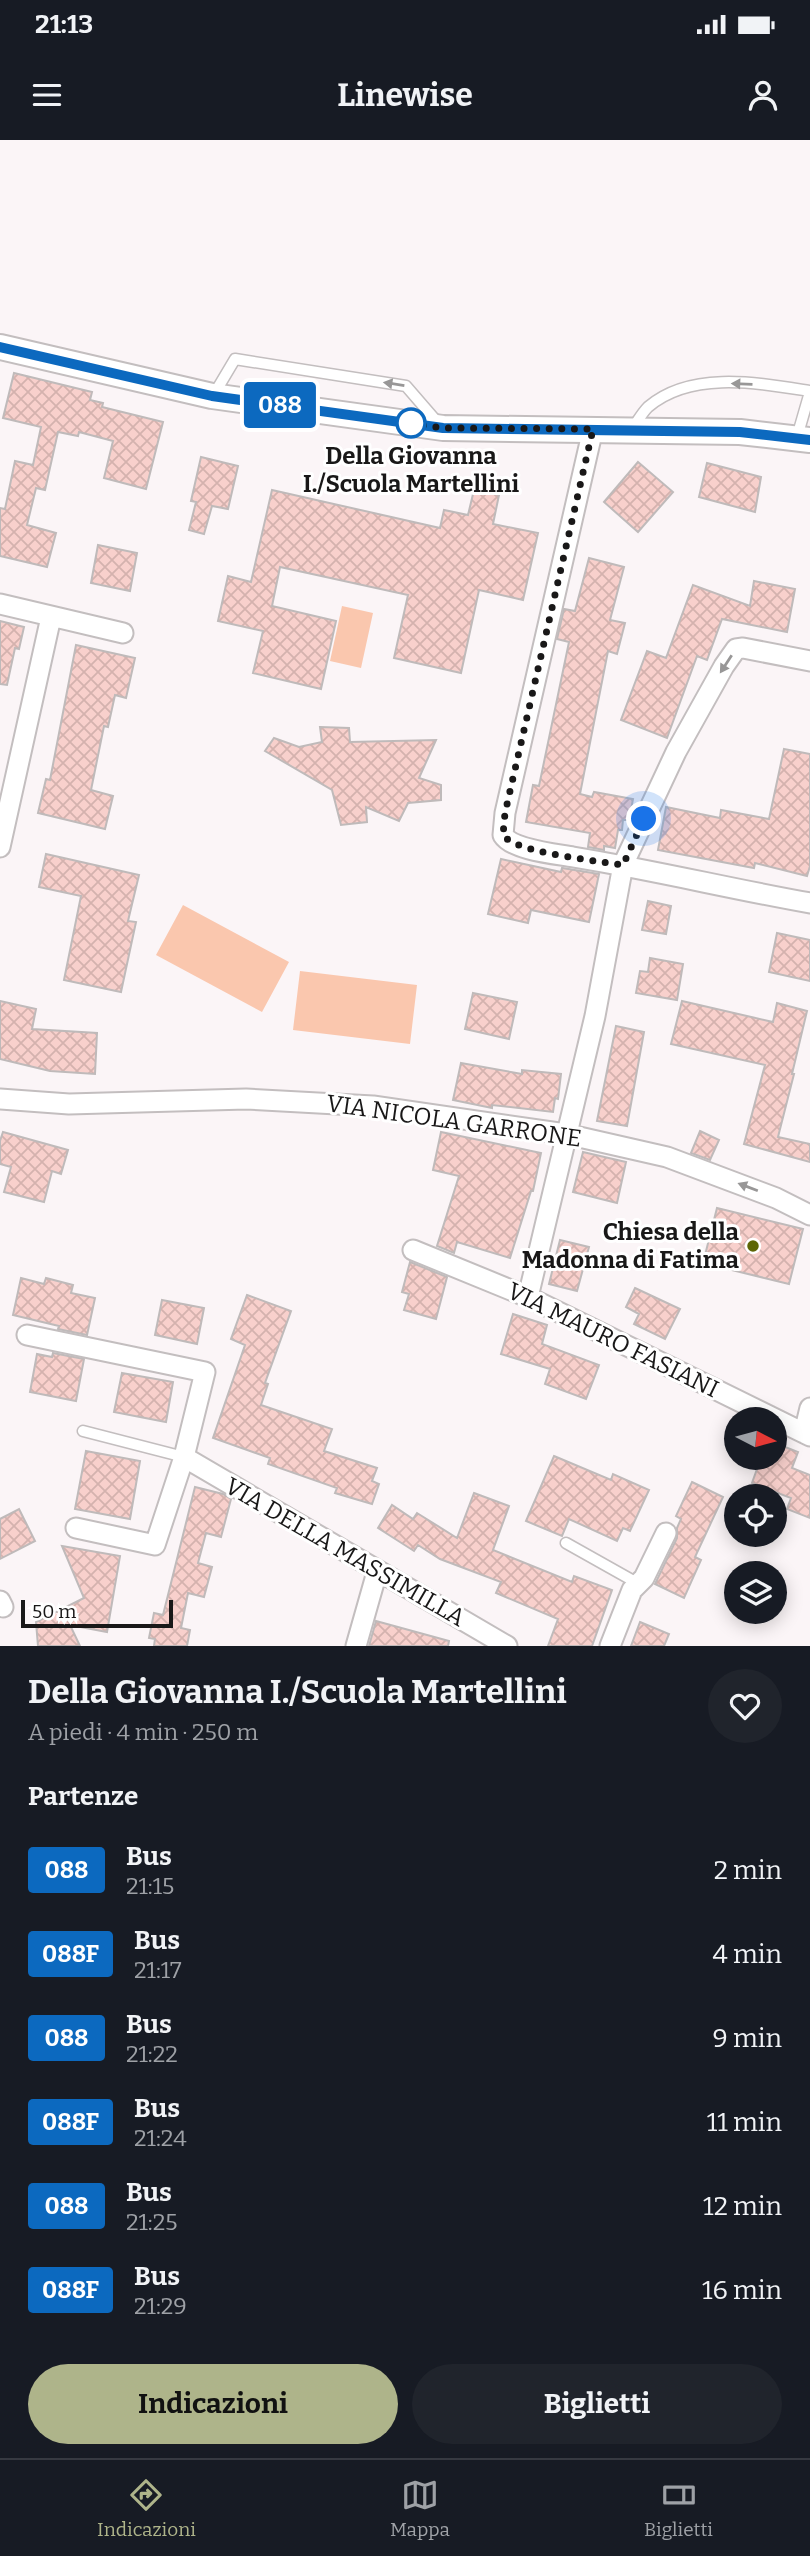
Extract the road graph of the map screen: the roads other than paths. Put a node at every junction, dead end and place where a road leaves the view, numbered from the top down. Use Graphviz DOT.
graph roads {
  1 [pos="0,347"];
  2 [pos="810,392"];
  3 [pos="212,396"];
  4 [pos="443,428"];
  5 [pos="593,429"];
  6 [pos="631,430"];
  7 [pos="803,439"];
  8 [pos="0,604"];
  9 [pos="51,617"];
  10 [pos="123,633"];
  11 [pos="810,661"];
  12 [pos="6,798"];
  13 [pos="0,847"];
  14 [pos="623,865"];
  15 [pos="810,903"];
  16 [pos="0,1099"];
  17 [pos="566,1134"];
  18 [pos="810,1215"];
  19 [pos="413,1250"];
  20 [pos="528,1297"];
  21 [pos="27,1335"];
  22 [pos="810,1408"];
  23 [pos="83,1431"];
  24 [pos="807,1435"];
  25 [pos="184,1457"];
  26 [pos="76,1528"];
  27 [pos="666,1533"];
  28 [pos="566,1543"];
  29 [pos="377,1572"];
  30 [pos="639,1584"];
  31 [pos="356,1646"];
  32 [pos="507,1646"];
  33 [pos="610,1646"];
  1 -- 3 [label="street"];
  2 -- 6 [label="lane, one-way"];
  2 -- 7 [label="lane"];
  3 -- 4 [label="street"];
  4 -- 3 [label="lane, one-way"];
  4 -- 5 [label="street"];
  5 -- 6 [label="street"];
  5 -- 14 [label="street"];
  6 -- 7 [label="street"];
  8 -- 9 [label="street"];
  9 -- 10 [label="street"];
  9 -- 12 [label="street"];
  11 -- 14 [label="street, one-way"];
  12 -- 13 [label="street"];
  14 -- 15 [label="street"];
  14 -- 17 [label="street"];
  16 -- 17 [label="street, VIA NICOLA GARRONE"];
  18 -- 17 [label="street, VIA NICOLA GARRONE, one-way"];
  17 -- 20 [label="street"];
  19 -- 20 [label="street, VIA MAURO FASIANI"];
  20 -- 24 [label="street, VIA MAURO FASIANI"];
  21 -- 25 [label="street"];
  22 -- 24 [label="street"];
  23 -- 25 [label="lane"];
  25 -- 26 [label="street"];
  25 -- 29 [label="street, VIA DELLA MASSIMILLA"];
  27 -- 30 [label="street"];
  28 -- 30 [label="lane"];
  29 -- 31 [label="street"];
  29 -- 32 [label="street, VIA DELLA MASSIMILLA"];
  30 -- 33 [label="street"];
}
